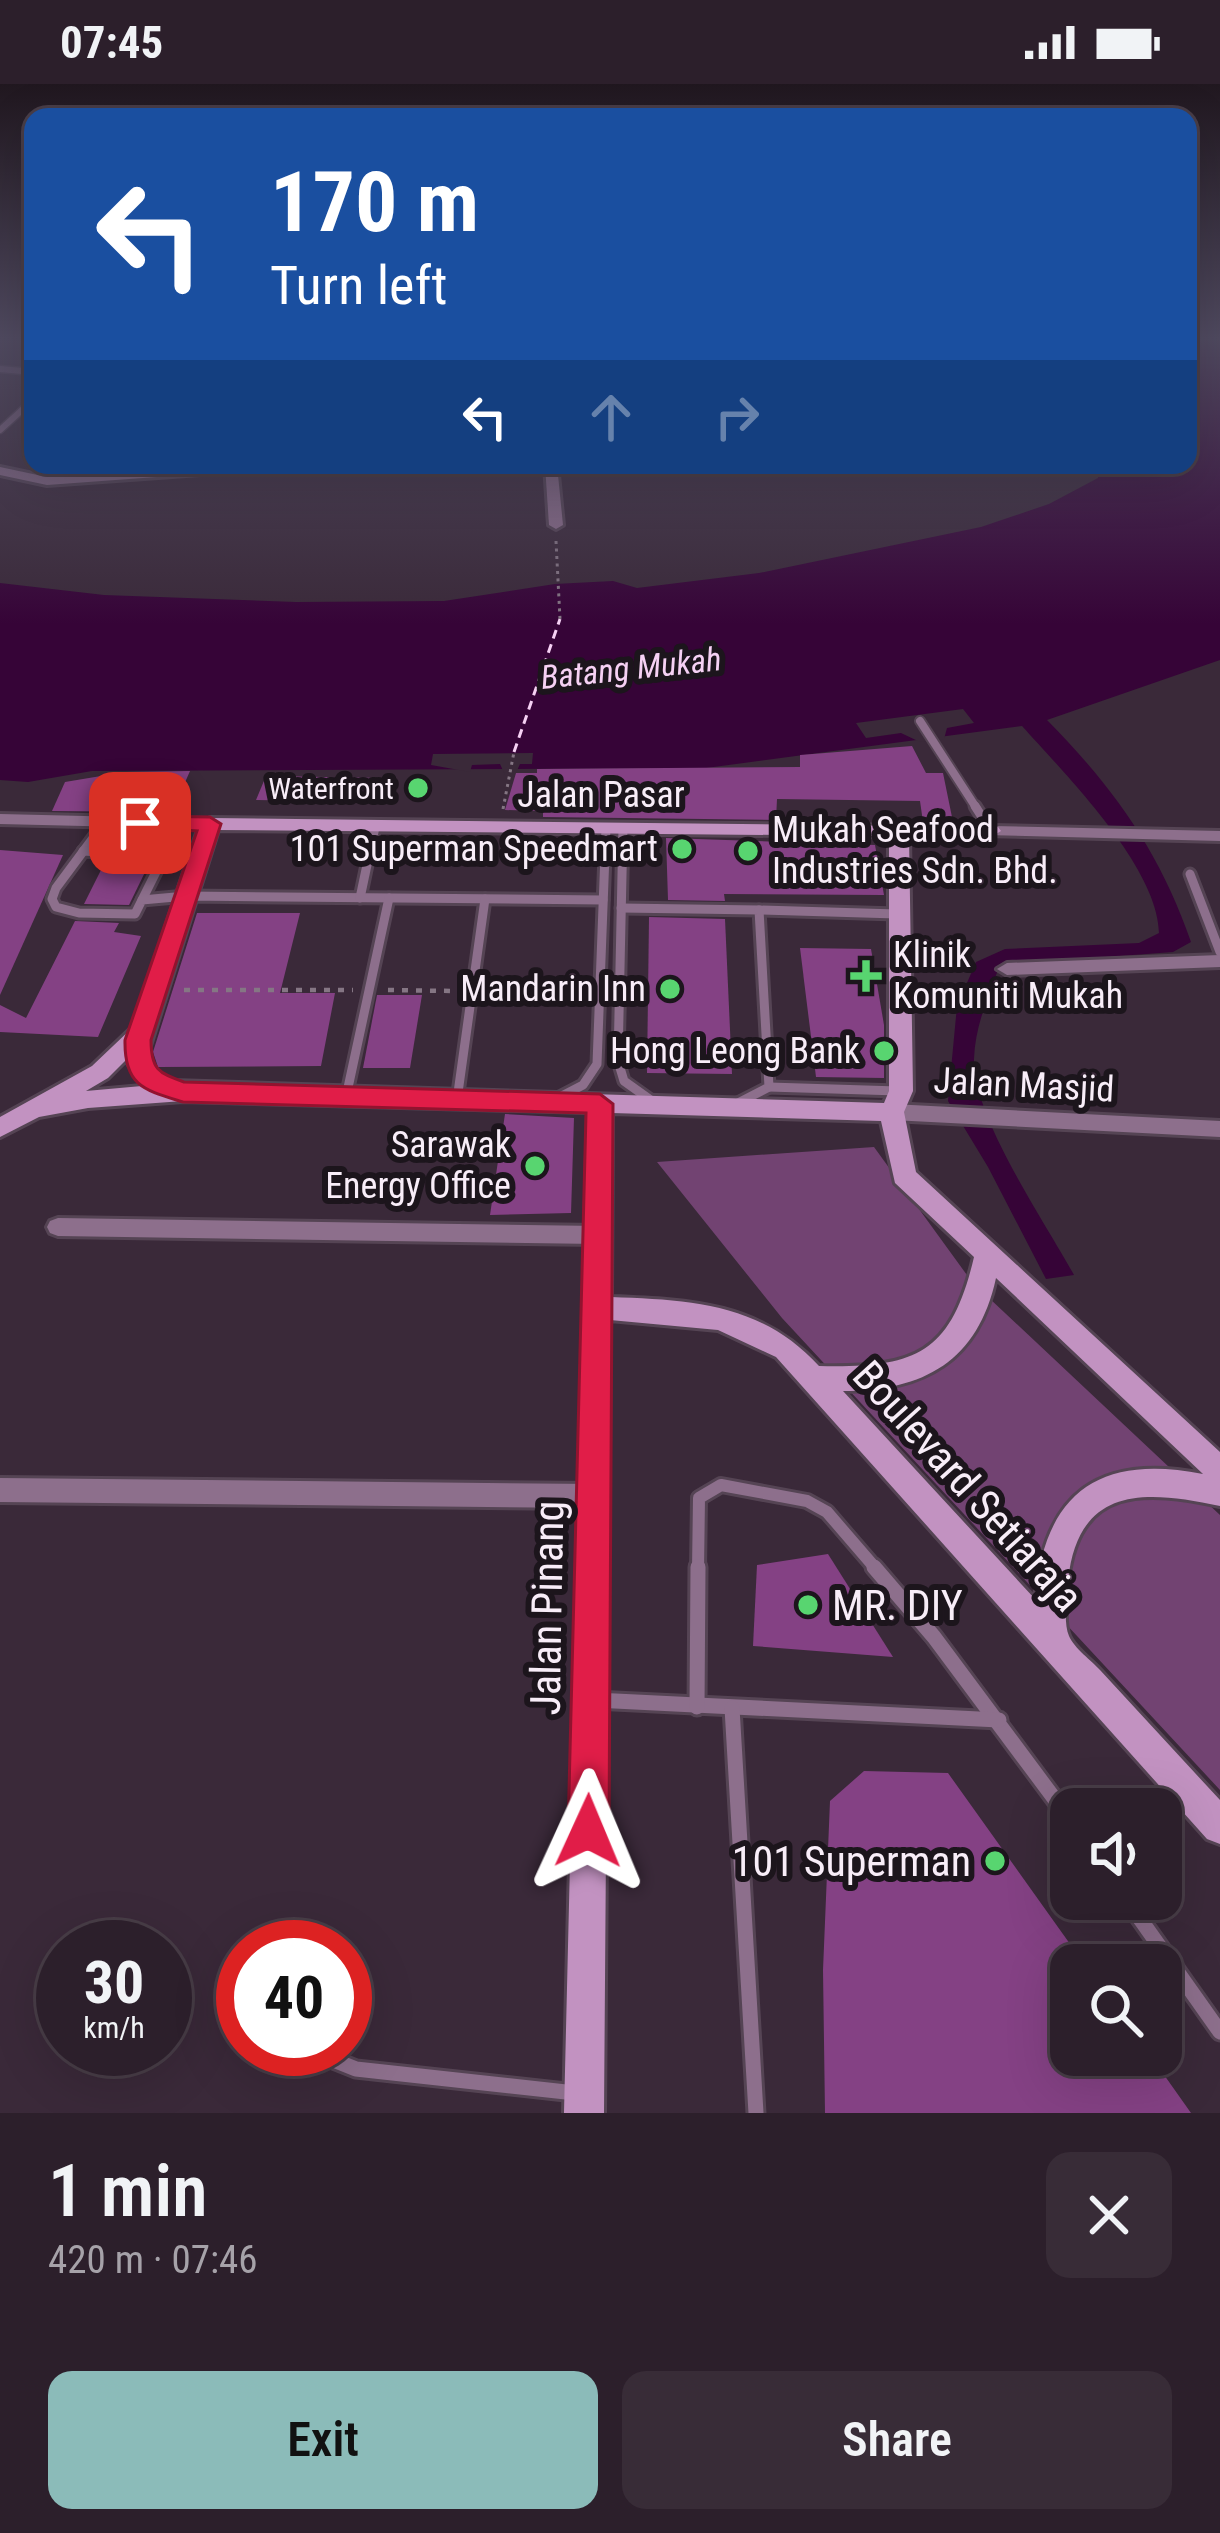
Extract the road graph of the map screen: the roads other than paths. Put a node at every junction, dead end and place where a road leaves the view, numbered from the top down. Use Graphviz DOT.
graph roads {
  1 [pos="0,471"];
  2 [pos="144,474"];
  3 [pos="551,474"];
  4 [pos="556,525"];
  5 [pos="920,721"];
  6 [pos="0,819"];
  7 [pos="105,822"];
  8 [pos="210,824"];
  9 [pos="375,826"];
  10 [pos="614,828"];
  11 [pos="899,830"];
  12 [pos="992,831"];
  13 [pos="1220,836"];
  14 [pos="83,850"];
  15 [pos="1190,874"];
  16 [pos="186,896"];
  17 [pos="360,898"];
  18 [pos="389,898"];
  19 [pos="484,899"];
  20 [pos="142,900"];
  21 [pos="603,900"];
  22 [pos="621,908"];
  23 [pos="759,910"];
  24 [pos="897,914"];
  25 [pos="1220,957"];
  26 [pos="1007,969"];
  27 [pos="142,1027"];
  28 [pos="769,1087"];
  29 [pos="183,1092"];
  30 [pos="346,1097"];
  31 [pos="457,1100"];
  32 [pos="896,1101"];
  33 [pos="540,1102"];
  34 [pos="600,1104"];
  35 [pos="660,1105"];
  36 [pos="728,1107"];
  37 [pos="31,1110"];
  38 [pos="0,1128"];
  39 [pos="1220,1129"];
  40 [pos="58,1227"];
  41 [pos="598,1235"];
  42 [pos="987,1257"];
  43 [pos="597,1308"];
  44 [pos="813,1378"];
  45 [pos="1220,1471"];
  46 [pos="0,1490"];
  47 [pos="1220,1492"];
  48 [pos="593,1496"];
  49 [pos="1053,1642"];
  50 [pos="590,1700"];
  51 [pos="698,1707"];
  52 [pos="732,1708"];
  53 [pos="999,1720"];
  54 [pos="1050,1792"];
  55 [pos="1220,1826"];
  56 [pos="1141,1920"];
  57 [pos="1220,2032"];
  58 [pos="372,2071"];
  59 [pos="584,2103"];
  60 [pos="756,2113"];
  1 -- 2 [label="street"];
  3 -- 4 [label="street"];
  5 -- 12 [label="lane"];
  6 -- 7 [label="street"];
  7 -- 8 [label="street"];
  7 -- 14 [label="lane"];
  8 -- 9 [label="street, Jalan Pasar"];
  8 -- 16 [label="street"];
  9 -- 10 [label="street, Jalan Pasar"];
  9 -- 17 [label="lane"];
  10 -- 11 [label="street, Jalan Pasar"];
  10 -- 21 [label="lane"];
  10 -- 22 [label="lane"];
  11 -- 12 [label="street, Jalan Pasar"];
  11 -- 24 [label="street, Jalan Masjid"];
  12 -- 13 [label="street"];
  14 -- 20 [label="lane"];
  14 -- 20 [label="lane"];
  15 -- 25 [label="lane"];
  16 -- 17 [label="lane"];
  16 -- 20 [label="lane"];
  16 -- 27 [label="street"];
  17 -- 18 [label="lane"];
  18 -- 19 [label="lane"];
  18 -- 30 [label="lane"];
  19 -- 21 [label="lane"];
  19 -- 31 [label="lane"];
  21 -- 33 [label="lane"];
  22 -- 23 [label="lane"];
  22 -- 35 [label="lane"];
  23 -- 24 [label="lane"];
  23 -- 28 [label="lane"];
  24 -- 32 [label="street, Jalan Masjid"];
  25 -- 26 [label="street"];
  27 -- 29 [label="street"];
  27 -- 37 [label="street"];
  28 -- 32 [label="lane"];
  28 -- 36 [label="lane"];
  29 -- 30 [label="street"];
  29 -- 37 [label="street"];
  30 -- 31 [label="street"];
  31 -- 33 [label="street"];
  32 -- 36 [label="street"];
  32 -- 39 [label="street, Jalan Masjid"];
  32 -- 42 [label="street"];
  33 -- 34 [label="street"];
  34 -- 35 [label="street"];
  34 -- 41 [label="street, Jalan Pinang"];
  35 -- 36 [label="street"];
  37 -- 38 [label="street"];
  40 -- 41 [label="street"];
  41 -- 43 [label="street, Jalan Pinang"];
  42 -- 44 [label="street"];
  42 -- 45 [label="street"];
  43 -- 44 [label="street, Boulevard Setiaraja"];
  43 -- 48 [label="street, Jalan Pinang"];
  44 -- 49 [label="street, Boulevard Setiaraja"];
  46 -- 48 [label="street"];
  47 -- 49 [label="street"];
  48 -- 50 [label="street, Jalan Pinang"];
  49 -- 55 [label="street, Boulevard Setiaraja"];
  50 -- 51 [label="lane"];
  50 -- 59 [label="street, Jalan Pinang"];
  51 -- 52 [label="lane"];
  51 -- 53 [label="lane"];
  52 -- 53 [label="lane"];
  52 -- 60 [label="lane"];
  53 -- 54 [label="lane"];
  56 -- 57 [label="lane"];
  58 -- 59 [label="lane"];
}
